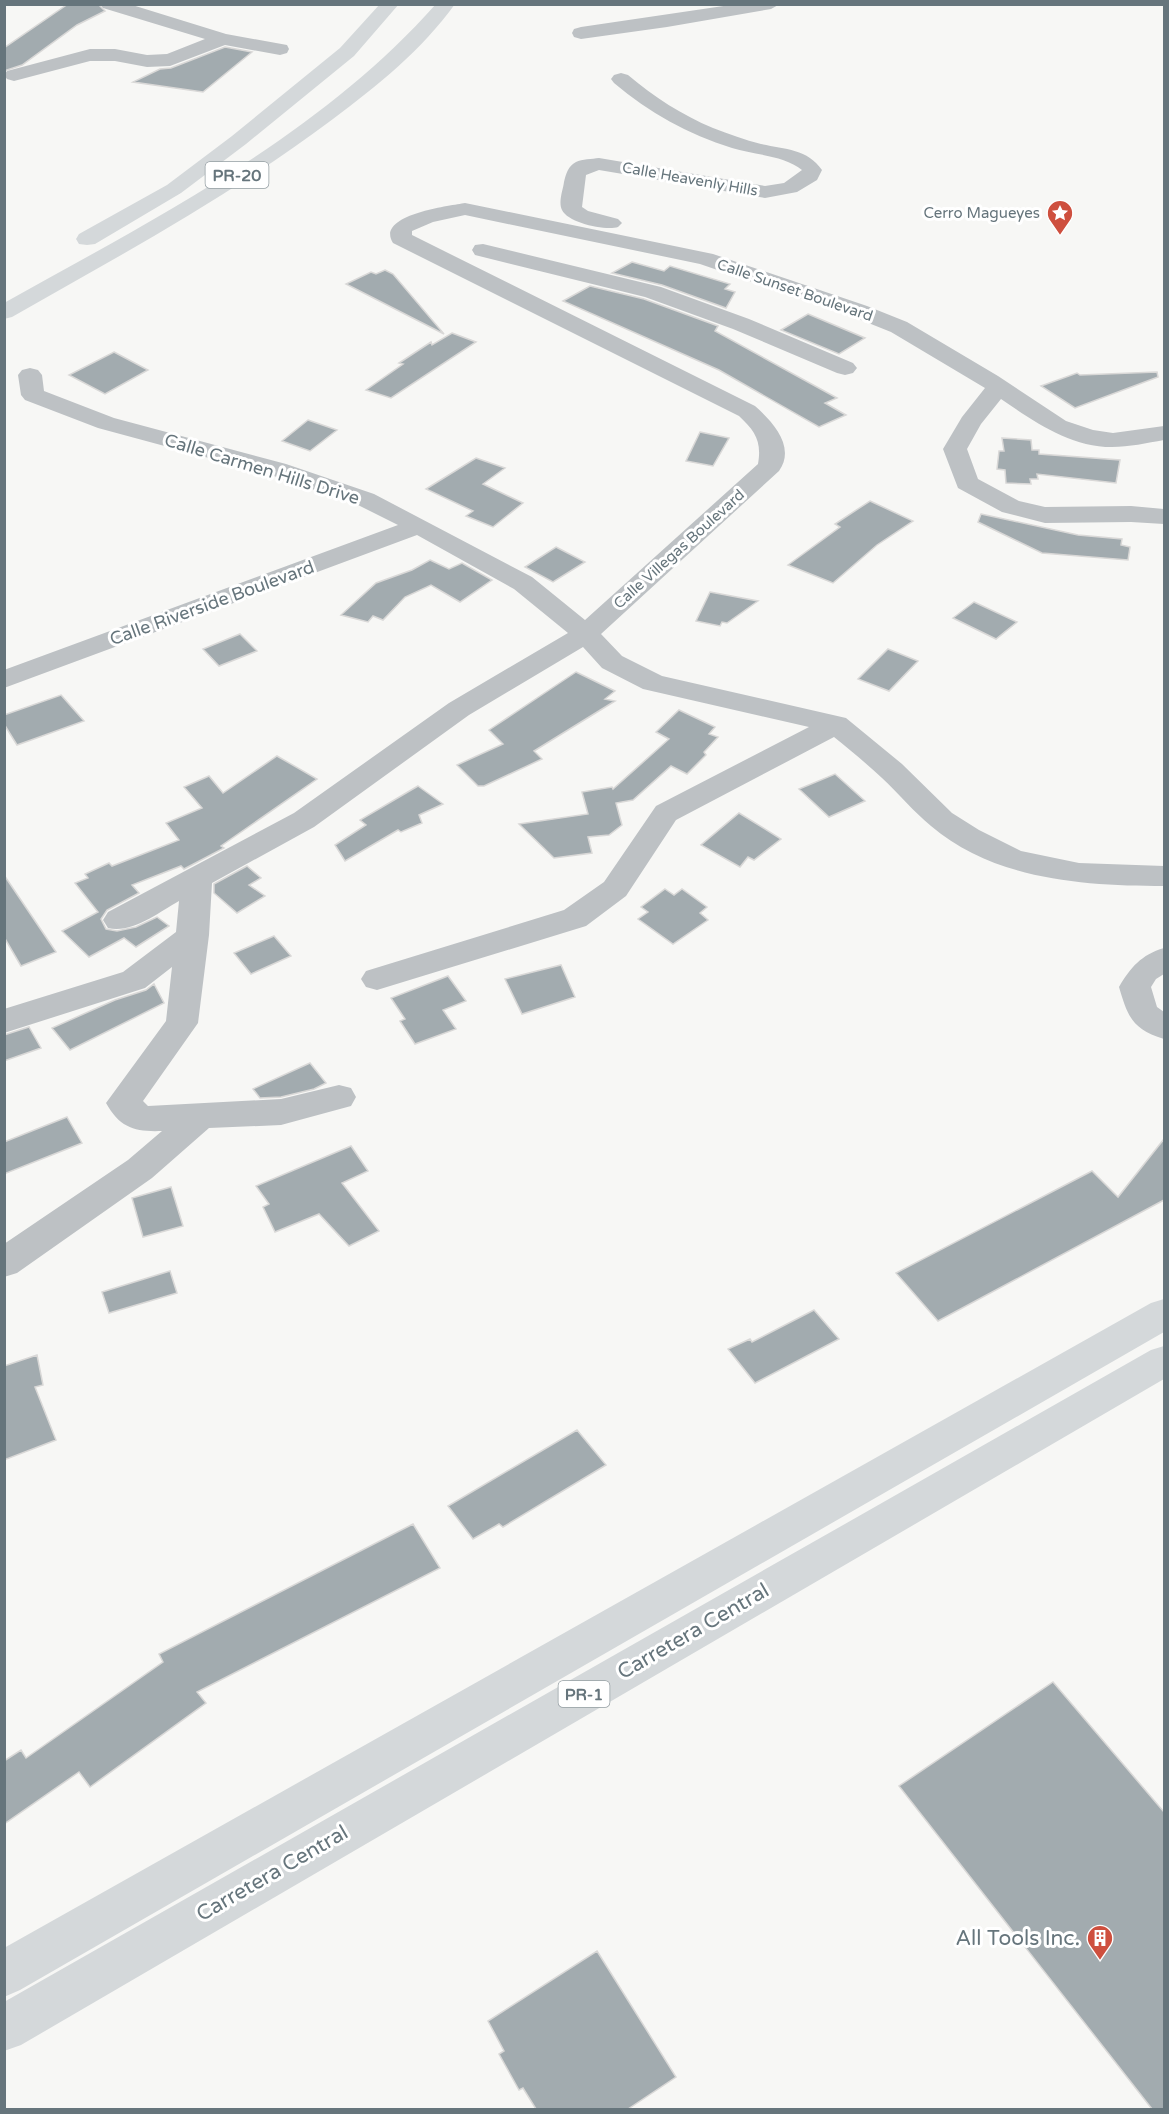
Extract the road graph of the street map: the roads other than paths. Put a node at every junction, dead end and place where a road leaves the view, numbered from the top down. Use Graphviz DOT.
graph roads {
  1 [pos="109,4"];
  2 [pos="390,4"];
  3 [pos="446,4"];
  4 [pos="771,4"];
  5 [pos="581,33"];
  6 [pos="223,39"];
  7 [pos="280,49"];
  8 [pos="14,75"];
  9 [pos="621,79"];
  10 [pos="401,228"];
  11 [pos="633,243"];
  12 [pos="71,249"];
  13 [pos="483,250"];
  14 [pos="533,261"];
  15 [pos="490,284"];
  16 [pos="4,312"];
  17 [pos="844,368"];
  18 [pos="30,375"];
  19 [pos="999,387"];
  20 [pos="1164,433"];
  21 [pos="1164,517"];
  22 [pos="419,526"];
  23 [pos="586,634"];
  24 [pos="4,680"];
  25 [pos="836,724"];
  26 [pos="1164,876"];
  27 [pos="197,879"];
  28 [pos="119,920"];
  29 [pos="193,935"];
  30 [pos="1164,959"];
  31 [pos="377,979"];
  32 [pos="4,1021"];
  33 [pos="1164,1027"];
  34 [pos="339,1097"];
  35 [pos="200,1117"];
  36 [pos="4,1263"];
  37 [pos="1164,1314"];
  38 [pos="1164,1361"];
  39 [pos="4,1974"];
  40 [pos="4,2028"];
  1 -- 6 [label="street"];
  2 -- 12 [label="highway, PR-20"];
  3 -- 16 [label="highway, PR-20"];
  4 -- 5 [label="street"];
  6 -- 7 [label="street"];
  6 -- 8 [label="street"];
  9 -- 11 [label="street, Calle Heavenly Hills"];
  10 -- 11 [label="street, Calle Sunset Boulevard"];
  10 -- 15 [label="street, Calle Villegas Boulevard"];
  11 -- 19 [label="street, Calle Sunset Boulevard"];
  13 -- 14 [label="street"];
  14 -- 15 [label="street"];
  14 -- 17 [label="street"];
  15 -- 23 [label="street, Calle Villegas Boulevard"];
  18 -- 22 [label="street, Calle Carmen Hills Drive"];
  19 -- 20 [label="street, Calle Sunset Boulevard"];
  19 -- 21 [label="street"];
  22 -- 23 [label="street, Calle Carmen Hills Drive"];
  22 -- 24 [label="street, Calle Riverside Boulevard"];
  23 -- 25 [label="street, Calle Carmen Hills Drive"];
  23 -- 27 [label="street, Calle Villegas Boulevard"];
  25 -- 26 [label="street, Calle Carmen Hills Drive"];
  25 -- 31 [label="street"];
  27 -- 28 [label="street, Calle Villegas Boulevard"];
  27 -- 29 [label="street"];
  29 -- 32 [label="street"];
  29 -- 35 [label="street"];
  30 -- 33 [label="street"];
  34 -- 35 [label="street"];
  35 -- 36 [label="street"];
  37 -- 39 [label="highway, PR-1"];
  38 -- 40 [label="highway, Carretera Central / PR-1"];
}
